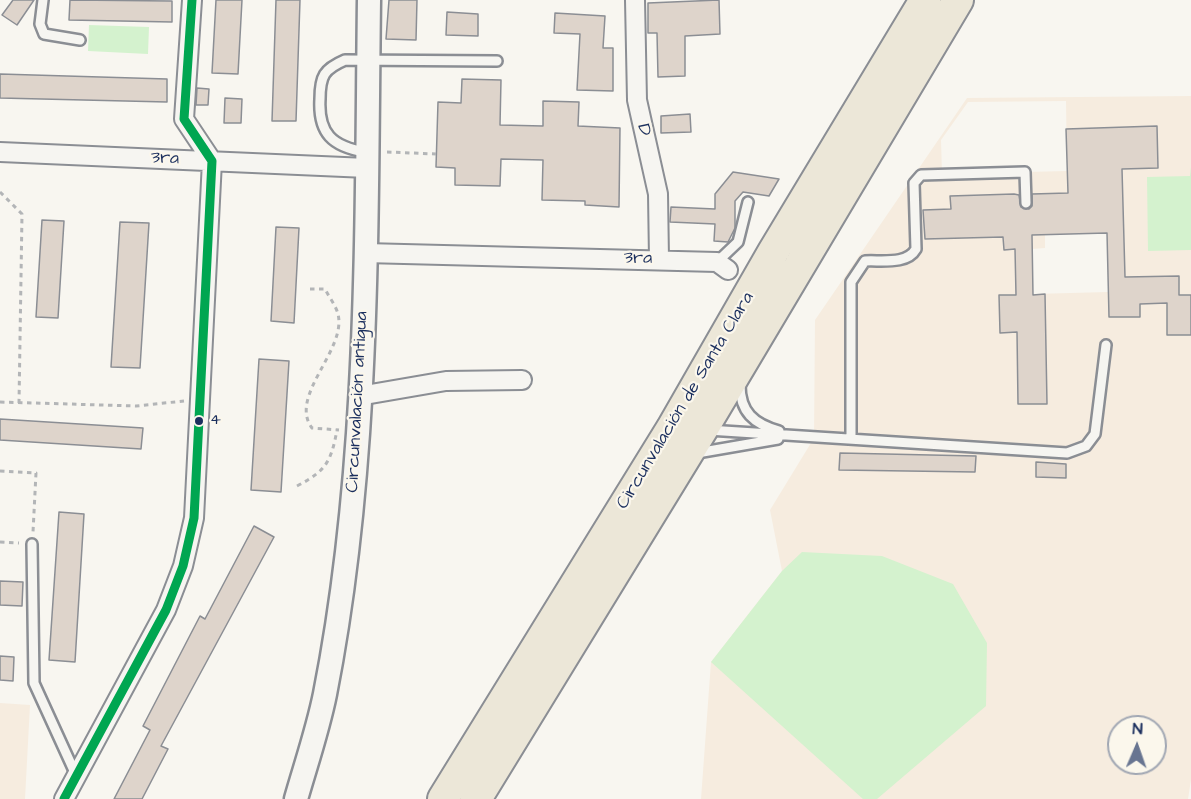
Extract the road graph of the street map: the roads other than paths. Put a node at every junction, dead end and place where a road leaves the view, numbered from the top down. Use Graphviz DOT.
graph roads {
  1 [pos="43,0"];
  2 [pos="192,0"];
  3 [pos="369,0"];
  4 [pos="635,0"];
  5 [pos="925,0"];
  6 [pos="958,0"];
  7 [pos="80,40"];
  8 [pos="368,60"];
  9 [pos="497,62"];
  10 [pos="0,152"];
  11 [pos="367,160"];
  12 [pos="212,161"];
  13 [pos="748,202"];
  14 [pos="1026,203"];
  15 [pos="365,253"];
  16 [pos="659,259"];
  17 [pos="722,266"];
  18 [pos="1106,345"];
  19 [pos="740,367"];
  20 [pos="522,380"];
  21 [pos="359,396"];
  22 [pos="687,434"];
  23 [pos="797,436"];
  24 [pos="851,439"];
  25 [pos="32,544"];
  26 [pos="77,776"];
  27 [pos="64,799"];
  28 [pos="296,799"];
  29 [pos="443,799"];
  30 [pos="476,799"];
  1 -- 7 [label="lane"];
  2 -- 12 [label="street"];
  3 -- 8 [label="street, Circunvalación antigua"];
  4 -- 16 [label="street, D"];
  5 -- 22 [label="highway, Circunvalación de Santa Clara"];
  6 -- 19 [label="highway, Circunvalación de Santa Clara"];
  8 -- 9 [label="lane"];
  8 -- 11 [label="street, Circunvalación antigua"];
  8 -- 11 [label="lane"];
  10 -- 12 [label="street, 3ra"];
  11 -- 12 [label="street, 3ra"];
  11 -- 15 [label="street, Circunvalación antigua"];
  12 -- 26 [label="street"];
  13 -- 17 [label="lane"];
  14 -- 24 [label="lane"];
  15 -- 16 [label="street, 3ra"];
  15 -- 21 [label="street, Circunvalación antigua"];
  16 -- 17 [label="street, 3ra"];
  18 -- 24 [label="lane"];
  19 -- 22 [label="highway, Circunvalación de Santa Clara"];
  19 -- 23 [label="lane"];
  20 -- 21 [label="street"];
  21 -- 28 [label="street, Circunvalación antigua"];
  22 -- 23 [label="lane"];
  22 -- 23 [label="lane"];
  22 -- 29 [label="highway, Circunvalación de Santa Clara"];
  22 -- 30 [label="highway, Circunvalación de Santa Clara"];
  23 -- 24 [label="lane"];
  25 -- 26 [label="lane"];
  26 -- 27 [label="street"];
}
